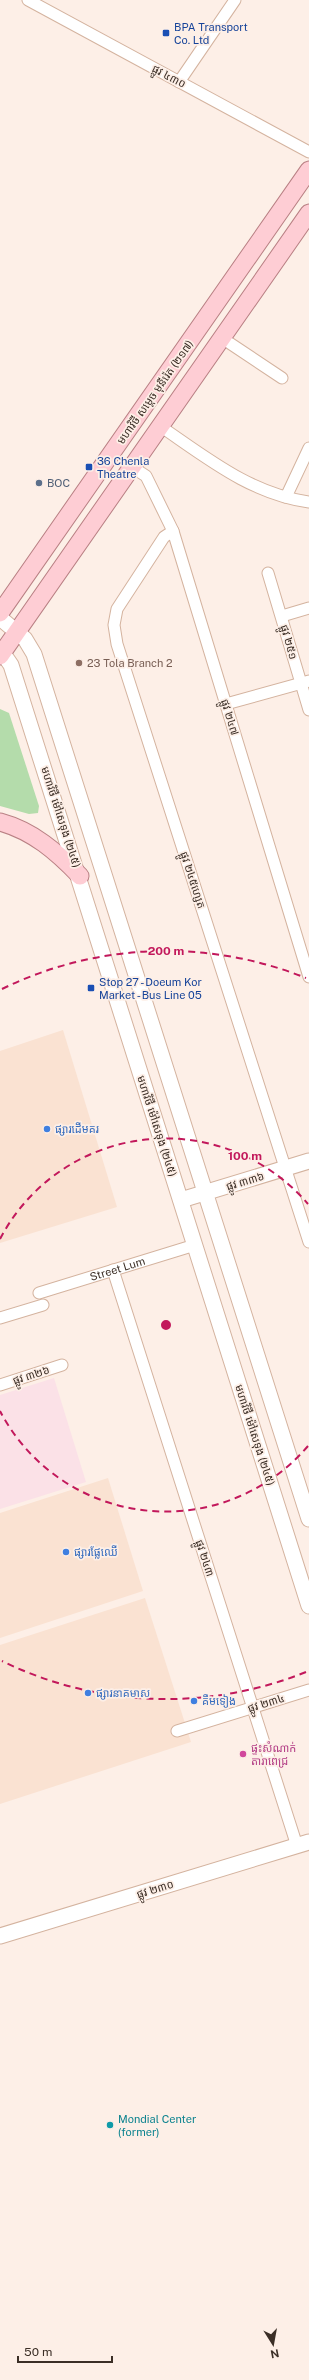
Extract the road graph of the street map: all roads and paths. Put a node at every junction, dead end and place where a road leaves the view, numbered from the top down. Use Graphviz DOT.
graph roads {
  1 [pos="28,0"];
  2 [pos="235,0"];
  3 [pos="179,82"];
  4 [pos="309,152"];
  5 [pos="309,170"];
  6 [pos="309,213"];
  7 [pos="222,338"];
  8 [pos="282,378"];
  9 [pos="160,426"];
  10 [pos="309,448"];
  11 [pos="132,467"];
  12 [pos="286,497"];
  13 [pos="309,502"];
  14 [pos="173,531"];
  15 [pos="268,573"];
  16 [pos="309,608"];
  17 [pos="0,614"];
  18 [pos="282,616"];
  19 [pos="0,618"];
  20 [pos="18,631"];
  21 [pos="1,652"];
  22 [pos="305,682"];
  23 [pos="226,704"];
  24 [pos="309,710"];
  25 [pos="0,822"];
  26 [pos="80,876"];
  27 [pos="309,977"];
  28 [pos="309,1161"];
  29 [pos="286,1168"];
  30 [pos="206,1192"];
  31 [pos="181,1200"];
  32 [pos="309,1242"];
  33 [pos="195,1245"];
  34 [pos="113,1270"];
  35 [pos="39,1293"];
  36 [pos="43,1305"];
  37 [pos="0,1318"];
  38 [pos="62,1366"];
  39 [pos="0,1385"];
  40 [pos="309,1519"];
  41 [pos="309,1606"];
  42 [pos="309,1690"];
  43 [pos="252,1707"];
  44 [pos="177,1731"];
  45 [pos="303,1844"];
  46 [pos="0,1936"];
  1 -- 3 [label="street, ផ្លូវ ៤៣០"];
  2 -- 3 [label="street"];
  3 -- 4 [label="street, ផ្លូវ ៤៣០"];
  5 -- 17 [label="main road, មហាវិថី សម្តេច មុនីរ៉េត (២១៧)"];
  6 -- 7 [label="main road"];
  7 -- 8 [label="street"];
  7 -- 9 [label="main road"];
  9 -- 11 [label="main road"];
  9 -- 12 [label="street"];
  10 -- 12 [label="street"];
  11 -- 14 [label="street, ផ្លូវ ២៤៧"];
  11 -- 20 [label="main road"];
  12 -- 13 [label="street"];
  14 -- 23 [label="street, ផ្លូវ ២៤៧"];
  14 -- 29 [label="street, ផ្លូវ ២៤៥ហ្សេត"];
  15 -- 18 [label="street, ផ្លូវ ២៥១"];
  16 -- 18 [label="street"];
  18 -- 22 [label="street, ផ្លូវ ២៥១"];
  19 -- 20 [label="main road"];
  20 -- 21 [label="main road"];
  20 -- 30 [label="main road"];
  21 -- 26 [label="main road, មហាវិថី ម៉ៅសេទុង (២៤៥)"];
  22 -- 23 [label="street"];
  22 -- 24 [label="street, ផ្លូវ ២៥១"];
  23 -- 27 [label="street, ផ្លូវ ២៤៧"];
  25 -- 26 [label="main road"];
  26 -- 31 [label="main road, មហាវិថី ម៉ៅសេទុង (២៤៥)"];
  28 -- 29 [label="main road, ផ្លូវ ៣៣៦"];
  29 -- 30 [label="main road, ផ្លូវ ៣៣៦"];
  29 -- 32 [label="street, ផ្លូវ ២៤៥ហ្សេត"];
  30 -- 31 [label="main road, ផ្លូវ ៣៣៦"];
  30 -- 40 [label="main road"];
  31 -- 33 [label="main road, មហាវិថី ម៉ៅសេទុង (២៤៥)"];
  33 -- 34 [label="street, Street Lum"];
  33 -- 41 [label="main road, មហាវិថី ម៉ៅសេទុង (២៤៥)"];
  34 -- 35 [label="street, Street Lum"];
  34 -- 43 [label="street, ផ្លូវ ២៤៣"];
  36 -- 37 [label="street"];
  38 -- 39 [label="street, ផ្លូវ ៣២៦"];
  42 -- 43 [label="street, ផ្លូវ ២៣៤"];
  43 -- 44 [label="street, ផ្លូវ ២៣៤"];
  43 -- 45 [label="street, ផ្លូវ ២៤៣"];
  45 -- 46 [label="main road, ផ្លូវ ២៣០"];
}
